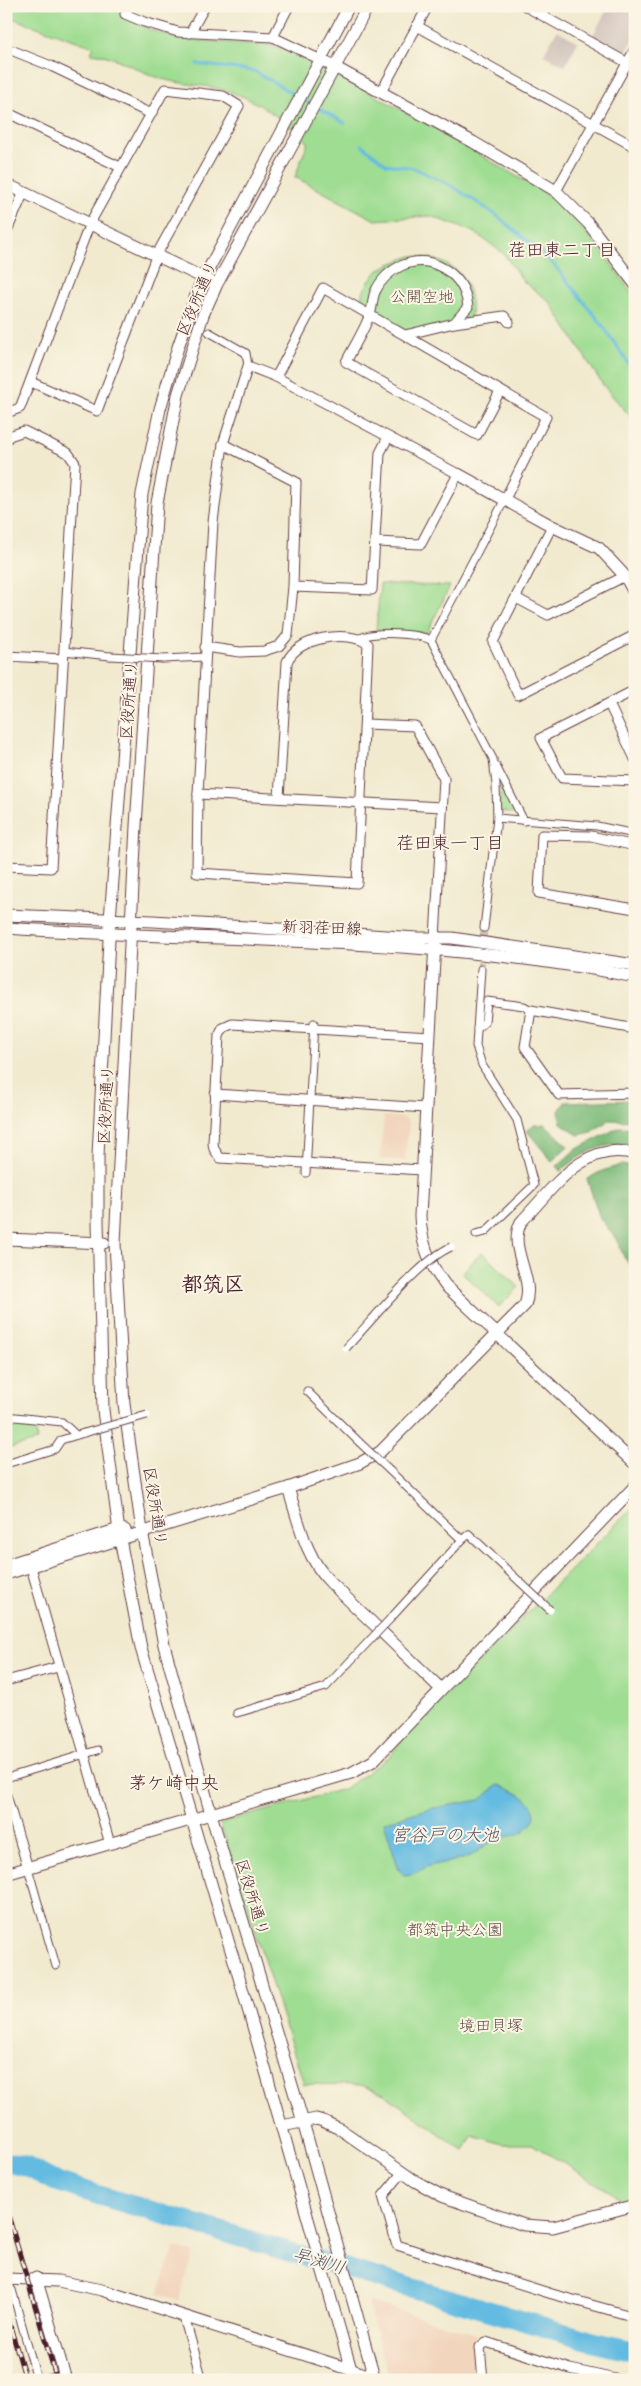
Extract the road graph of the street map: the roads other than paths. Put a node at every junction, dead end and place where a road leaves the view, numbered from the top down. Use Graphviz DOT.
graph roads {
  1 [pos="129,6"];
  2 [pos="205,6"];
  3 [pos="289,6"];
  4 [pos="349,6"];
  5 [pos="368,6"];
  6 [pos="428,6"];
  7 [pos="525,6"];
  8 [pos="417,26"];
  9 [pos="190,33"];
  10 [pos="273,37"];
  11 [pos="347,43"];
  12 [pos="6,48"];
  13 [pos="635,49"];
  14 [pos="321,60"];
  15 [pos="631,65"];
  16 [pos="334,67"];
  17 [pos="309,83"];
  18 [pos="381,92"];
  19 [pos="6,112"];
  20 [pos="149,113"];
  21 [pos="594,125"];
  22 [pos="635,147"];
  23 [pos="120,167"];
  24 [pos="6,184"];
  25 [pos="556,191"];
  26 [pos="24,192"];
  27 [pos="90,224"];
  28 [pos="6,233"];
  29 [pos="157,254"];
  30 [pos="204,278"];
  31 [pos="217,284"];
  32 [pos="635,284"];
  33 [pos="370,314"];
  34 [pos="509,322"];
  35 [pos="454,323"];
  36 [pos="209,332"];
  37 [pos="405,335"];
  38 [pos="248,366"];
  39 [pos="276,377"];
  40 [pos="31,382"];
  41 [pos="500,391"];
  42 [pos="6,413"];
  43 [pos="388,437"];
  44 [pos="6,441"];
  45 [pos="223,444"];
  46 [pos="458,474"];
  47 [pos="505,499"];
  48 [pos="552,526"];
  49 [pos="376,542"];
  50 [pos="625,576"];
  51 [pos="293,588"];
  52 [pos="635,594"];
  53 [pos="516,598"];
  54 [pos="635,636"];
  55 [pos="360,638"];
  56 [pos="431,640"];
  57 [pos="205,652"];
  58 [pos="63,655"];
  59 [pos="6,656"];
  60 [pos="635,690"];
  61 [pos="609,704"];
  62 [pos="366,724"];
  63 [pos="635,759"];
  64 [pos="492,760"];
  65 [pos="635,781"];
  66 [pos="198,794"];
  67 [pos="279,798"];
  68 [pos="362,802"];
  69 [pos="442,807"];
  70 [pos="497,818"];
  71 [pos="524,821"];
  72 [pos="635,834"];
  73 [pos="635,846"];
  74 [pos="6,866"];
  75 [pos="635,909"];
  76 [pos="6,915"];
  77 [pos="110,920"];
  78 [pos="131,920"];
  79 [pos="6,928"];
  80 [pos="484,928"];
  81 [pos="109,935"];
  82 [pos="130,936"];
  83 [pos="435,944"];
  84 [pos="635,965"];
  85 [pos="481,968"];
  86 [pos="635,977"];
  87 [pos="531,1010"];
  88 [pos="314,1026"];
  89 [pos="477,1029"];
  90 [pos="635,1029"];
  91 [pos="430,1036"];
  92 [pos="635,1093"];
  93 [pos="215,1094"];
  94 [pos="310,1100"];
  95 [pos="426,1108"];
  96 [pos="635,1154"];
  97 [pos="306,1169"];
  98 [pos="422,1170"];
  99 [pos="476,1234"];
  100 [pos="6,1239"];
  101 [pos="98,1243"];
  102 [pos="115,1243"];
  103 [pos="451,1247"];
  104 [pos="496,1335"];
  105 [pos="346,1348"];
  106 [pos="307,1391"];
  107 [pos="147,1415"];
  108 [pos="6,1416"];
  109 [pos="76,1435"];
  110 [pos="6,1464"];
  111 [pos="635,1464"];
  112 [pos="635,1486"];
  113 [pos="288,1488"];
  114 [pos="142,1531"];
  115 [pos="119,1534"];
  116 [pos="462,1540"];
  117 [pos="30,1562"];
  118 [pos="6,1564"];
  119 [pos="6,1574"];
  120 [pos="550,1610"];
  121 [pos="58,1667"];
  122 [pos="6,1681"];
  123 [pos="441,1690"];
  124 [pos="237,1712"];
  125 [pos="98,1750"];
  126 [pos="85,1754"];
  127 [pos="6,1778"];
  128 [pos="6,1795"];
  129 [pos="211,1814"];
  130 [pos="192,1820"];
  131 [pos="110,1844"];
  132 [pos="28,1868"];
  133 [pos="6,1874"];
  134 [pos="56,1966"];
  135 [pos="303,2122"];
  136 [pos="282,2126"];
  137 [pos="402,2173"];
  138 [pos="635,2205"];
  139 [pos="36,2278"];
  140 [pos="6,2279"];
  141 [pos="12,2290"];
  142 [pos="184,2317"];
  143 [pos="635,2317"];
  144 [pos="36,2375"];
  145 [pos="353,2375"];
  146 [pos="65,2377"];
  147 [pos="376,2379"];
  148 [pos="47,2380"];
  149 [pos="202,2380"];
  150 [pos="482,2380"];
  151 [pos="620,2380"];
  1 -- 9 [label="street"];
  2 -- 9 [label="street"];
  3 -- 10 [label="street"];
  4 -- 14 [label="street, 区役所通り"];
  5 -- 11 [label="street, 区役所通り"];
  6 -- 8 [label="street"];
  7 -- 15 [label="street"];
  8 -- 18 [label="street"];
  8 -- 21 [label="street"];
  9 -- 10 [label="street"];
  10 -- 14 [label="street"];
  11 -- 14 [label="street"];
  11 -- 16 [label="street, 区役所通り"];
  12 -- 20 [label="street"];
  13 -- 15 [label="street"];
  14 -- 16 [label="street"];
  14 -- 17 [label="street, 区役所通り"];
  15 -- 21 [label="street"];
  16 -- 17 [label="street"];
  16 -- 18 [label="street"];
  16 -- 31 [label="street, 区役所通り"];
  17 -- 30 [label="street, 区役所通り"];
  18 -- 25 [label="street"];
  19 -- 23 [label="street"];
  20 -- 23 [label="street"];
  20 -- 29 [label="street"];
  21 -- 22 [label="street"];
  21 -- 25 [label="street"];
  23 -- 27 [label="street"];
  24 -- 26 [label="street"];
  25 -- 32 [label="street"];
  26 -- 27 [label="street"];
  26 -- 28 [label="street"];
  27 -- 29 [label="street"];
  27 -- 40 [label="street"];
  29 -- 30 [label="street"];
  29 -- 40 [label="street"];
  30 -- 31 [label="street"];
  30 -- 77 [label="street, 区役所通り"];
  31 -- 78 [label="street, 区役所通り"];
  33 -- 35 [label="street"];
  33 -- 37 [label="street"];
  33 -- 39 [label="street"];
  33 -- 41 [label="street"];
  34 -- 35 [label="street"];
  35 -- 37 [label="street"];
  36 -- 38 [label="street"];
  37 -- 41 [label="street"];
  38 -- 39 [label="street"];
  38 -- 45 [label="street"];
  39 -- 46 [label="street"];
  40 -- 42 [label="street"];
  41 -- 47 [label="street"];
  43 -- 49 [label="street"];
  44 -- 58 [label="street"];
  45 -- 51 [label="street"];
  45 -- 57 [label="street"];
  46 -- 47 [label="street"];
  46 -- 49 [label="street"];
  47 -- 48 [label="street"];
  47 -- 56 [label="street"];
  48 -- 50 [label="street"];
  48 -- 53 [label="street"];
  49 -- 51 [label="street"];
  50 -- 52 [label="street"];
  50 -- 53 [label="street"];
  51 -- 57 [label="street"];
  53 -- 54 [label="street"];
  55 -- 56 [label="street"];
  55 -- 62 [label="street"];
  55 -- 67 [label="street"];
  56 -- 64 [label="street"];
  57 -- 58 [label="street, bridge"];
  57 -- 66 [label="street"];
  58 -- 59 [label="street"];
  58 -- 74 [label="street"];
  60 -- 61 [label="street"];
  61 -- 63 [label="street"];
  61 -- 65 [label="street"];
  62 -- 68 [label="street"];
  62 -- 69 [label="street"];
  64 -- 70 [label="street"];
  64 -- 71 [label="street"];
  66 -- 67 [label="street"];
  66 -- 68 [label="street"];
  67 -- 68 [label="street"];
  68 -- 69 [label="street"];
  69 -- 83 [label="street"];
  70 -- 71 [label="street"];
  70 -- 80 [label="street"];
  71 -- 72 [label="street"];
  73 -- 75 [label="street"];
  76 -- 77 [label="street, 新羽荏田線"];
  77 -- 78 [label="street, 新羽荏田線"];
  77 -- 81 [label="street, 区役所通り"];
  78 -- 82 [label="street, 区役所通り"];
  78 -- 83 [label="street, 新羽荏田線"];
  79 -- 81 [label="street, 新羽荏田線"];
  81 -- 82 [label="street, 新羽荏田線"];
  81 -- 101 [label="street, 区役所通り"];
  82 -- 83 [label="street, 新羽荏田線"];
  82 -- 102 [label="street, 区役所通り"];
  83 -- 84 [label="street, 新羽荏田線"];
  83 -- 86 [label="street, 新羽荏田線"];
  83 -- 91 [label="street"];
  85 -- 89 [label="street"];
  87 -- 89 [label="street"];
  87 -- 90 [label="street"];
  87 -- 92 [label="street"];
  88 -- 91 [label="street"];
  88 -- 93 [label="street"];
  88 -- 94 [label="street"];
  89 -- 99 [label="street"];
  91 -- 95 [label="street"];
  93 -- 94 [label="street"];
  93 -- 97 [label="street"];
  94 -- 95 [label="street"];
  94 -- 97 [label="street"];
  95 -- 98 [label="street"];
  96 -- 104 [label="street"];
  97 -- 98 [label="street"];
  98 -- 104 [label="street"];
  100 -- 101 [label="street"];
  101 -- 102 [label="street"];
  101 -- 115 [label="street, 区役所通り"];
  102 -- 114 [label="street, 区役所通り"];
  103 -- 105 [label="street, bridge"];
  104 -- 111 [label="street"];
  104 -- 113 [label="street"];
  106 -- 116 [label="street, bridge"];
  107 -- 109 [label="street, bridge"];
  108 -- 109 [label="street"];
  109 -- 110 [label="street"];
  112 -- 123 [label="street"];
  113 -- 114 [label="street"];
  113 -- 123 [label="street"];
  114 -- 115 [label="street"];
  114 -- 129 [label="street, 区役所通り"];
  115 -- 117 [label="street"];
  115 -- 130 [label="street, 区役所通り"];
  116 -- 120 [label="street, bridge"];
  116 -- 124 [label="street, bridge"];
  117 -- 118 [label="street"];
  117 -- 119 [label="street"];
  117 -- 121 [label="street"];
  121 -- 122 [label="street"];
  121 -- 126 [label="street"];
  123 -- 129 [label="street"];
  125 -- 126 [label="street"];
  126 -- 127 [label="street"];
  126 -- 131 [label="street"];
  128 -- 132 [label="street"];
  129 -- 130 [label="street"];
  129 -- 135 [label="street, 区役所通り"];
  130 -- 131 [label="street"];
  130 -- 136 [label="street, 区役所通り"];
  131 -- 132 [label="street"];
  132 -- 133 [label="street"];
  132 -- 134 [label="street"];
  135 -- 136 [label="street"];
  135 -- 137 [label="street"];
  135 -- 147 [label="street, 区役所通り"];
  136 -- 145 [label="street, 区役所通り"];
  137 -- 138 [label="street"];
  137 -- 143 [label="street"];
  139 -- 140 [label="street"];
  139 -- 142 [label="street"];
  139 -- 146 [label="street"];
  141 -- 144 [label="street"];
  142 -- 145 [label="street"];
  142 -- 149 [label="street"];
  145 -- 147 [label="street"];
  146 -- 148 [label="street"];
  150 -- 151 [label="street"];
}
